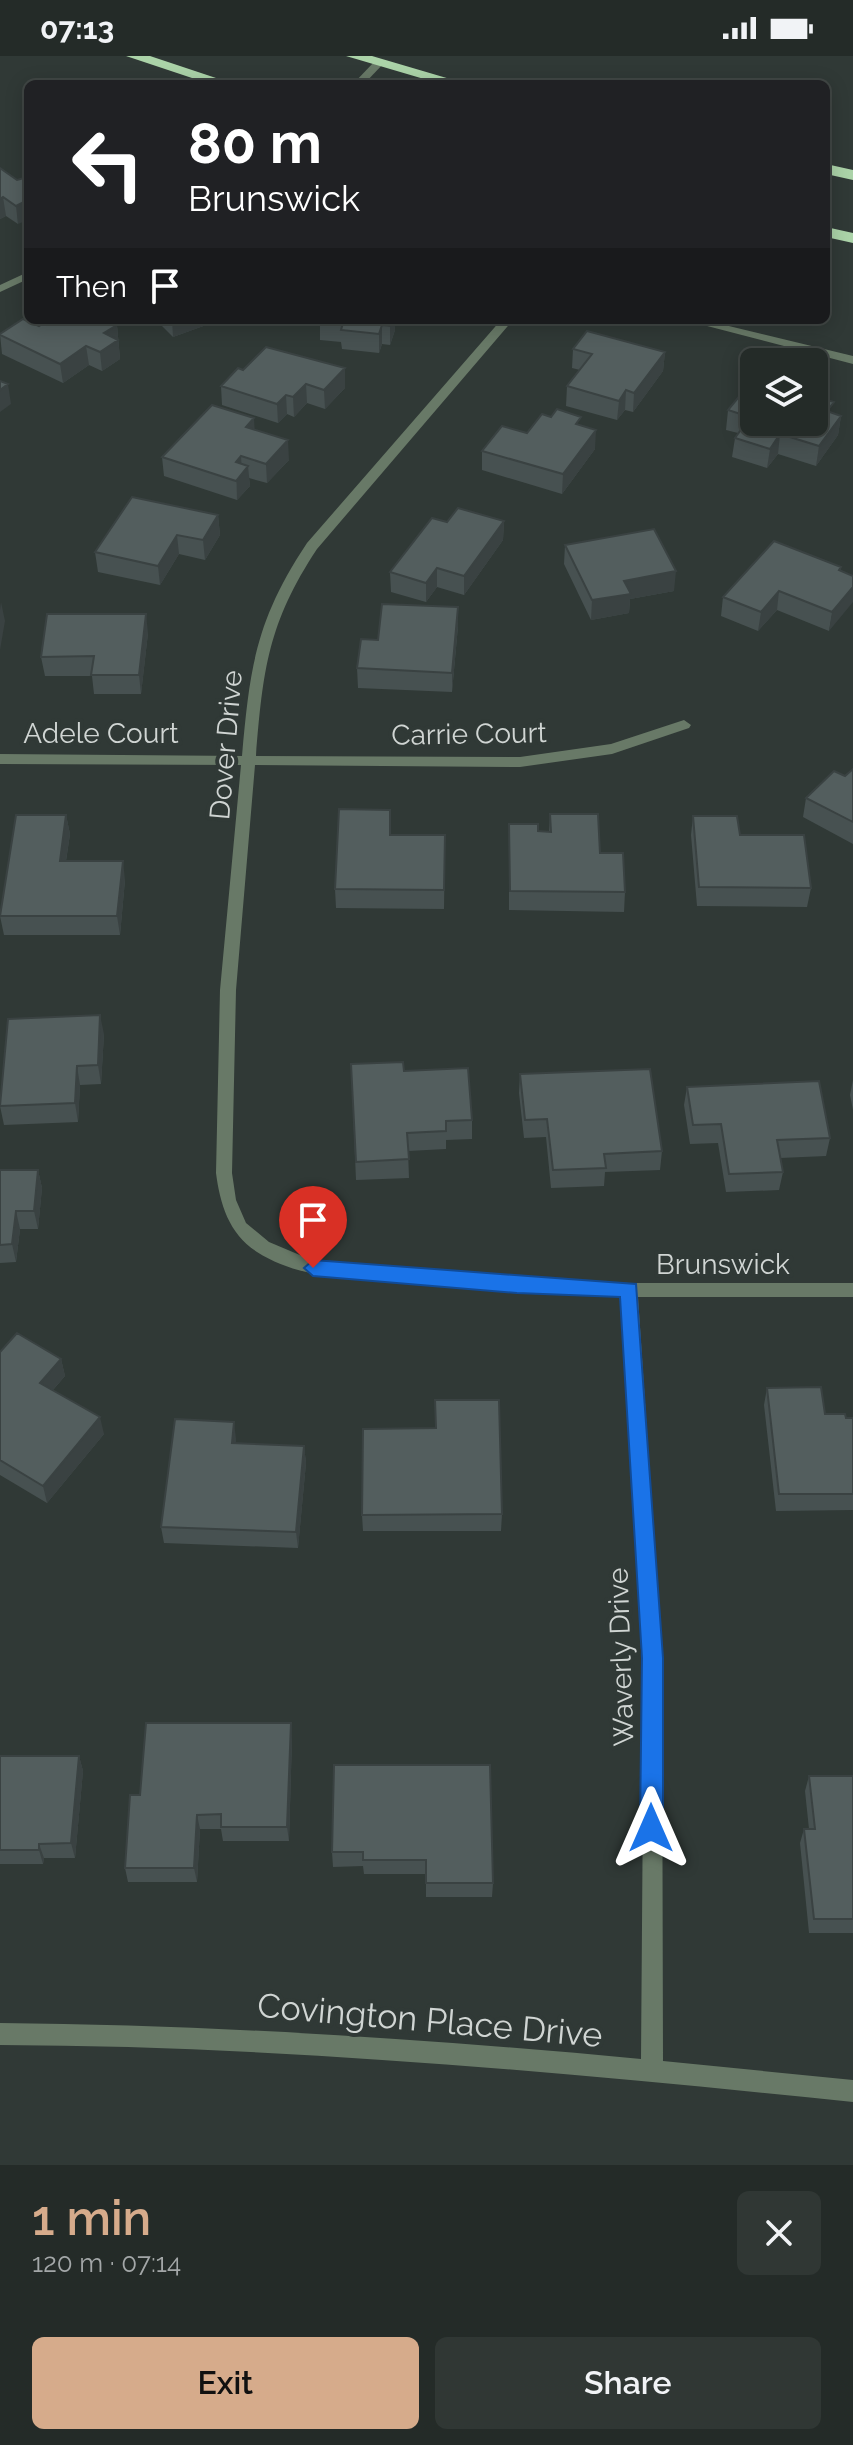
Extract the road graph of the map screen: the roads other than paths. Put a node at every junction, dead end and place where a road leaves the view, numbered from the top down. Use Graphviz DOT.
graph roads {
  1 [pos="134,56"];
  2 [pos="354,56"];
  3 [pos="379,63"];
  4 [pos="213,80"];
  5 [pos="362,80"];
  6 [pos="444,80"];
  7 [pos="830,170"];
  8 [pos="853,175"];
  9 [pos="830,233"];
  10 [pos="853,238"];
  11 [pos="24,277"];
  12 [pos="0,289"];
  13 [pos="504,324"];
  14 [pos="706,324"];
  15 [pos="853,360"];
  16 [pos="684,725"];
  17 [pos="0,759"];
  18 [pos="249,759"];
  19 [pos="263,1247"];
  20 [pos="629,1290"];
  21 [pos="853,1290"];
  22 [pos="0,2034"];
  23 [pos="652,2071"];
  24 [pos="853,2091"];
  1 -- 4 [label="highway"];
  2 -- 3 [label="highway"];
  3 -- 5 [label="street"];
  3 -- 6 [label="highway"];
  7 -- 8 [label="highway"];
  9 -- 10 [label="highway"];
  11 -- 12 [label="street"];
  13 -- 18 [label="street, Dover Drive"];
  14 -- 15 [label="street"];
  16 -- 18 [label="street, Carrie Court"];
  17 -- 18 [label="street, Adele Court"];
  18 -- 19 [label="street, Dover Drive"];
  19 -- 20 [label="street, Brunswick"];
  20 -- 21 [label="street, Brunswick"];
  20 -- 23 [label="street, Waverly Drive"];
  22 -- 23 [label="street, Covington Place Drive"];
  23 -- 24 [label="street, Covington Place Drive"];
}
